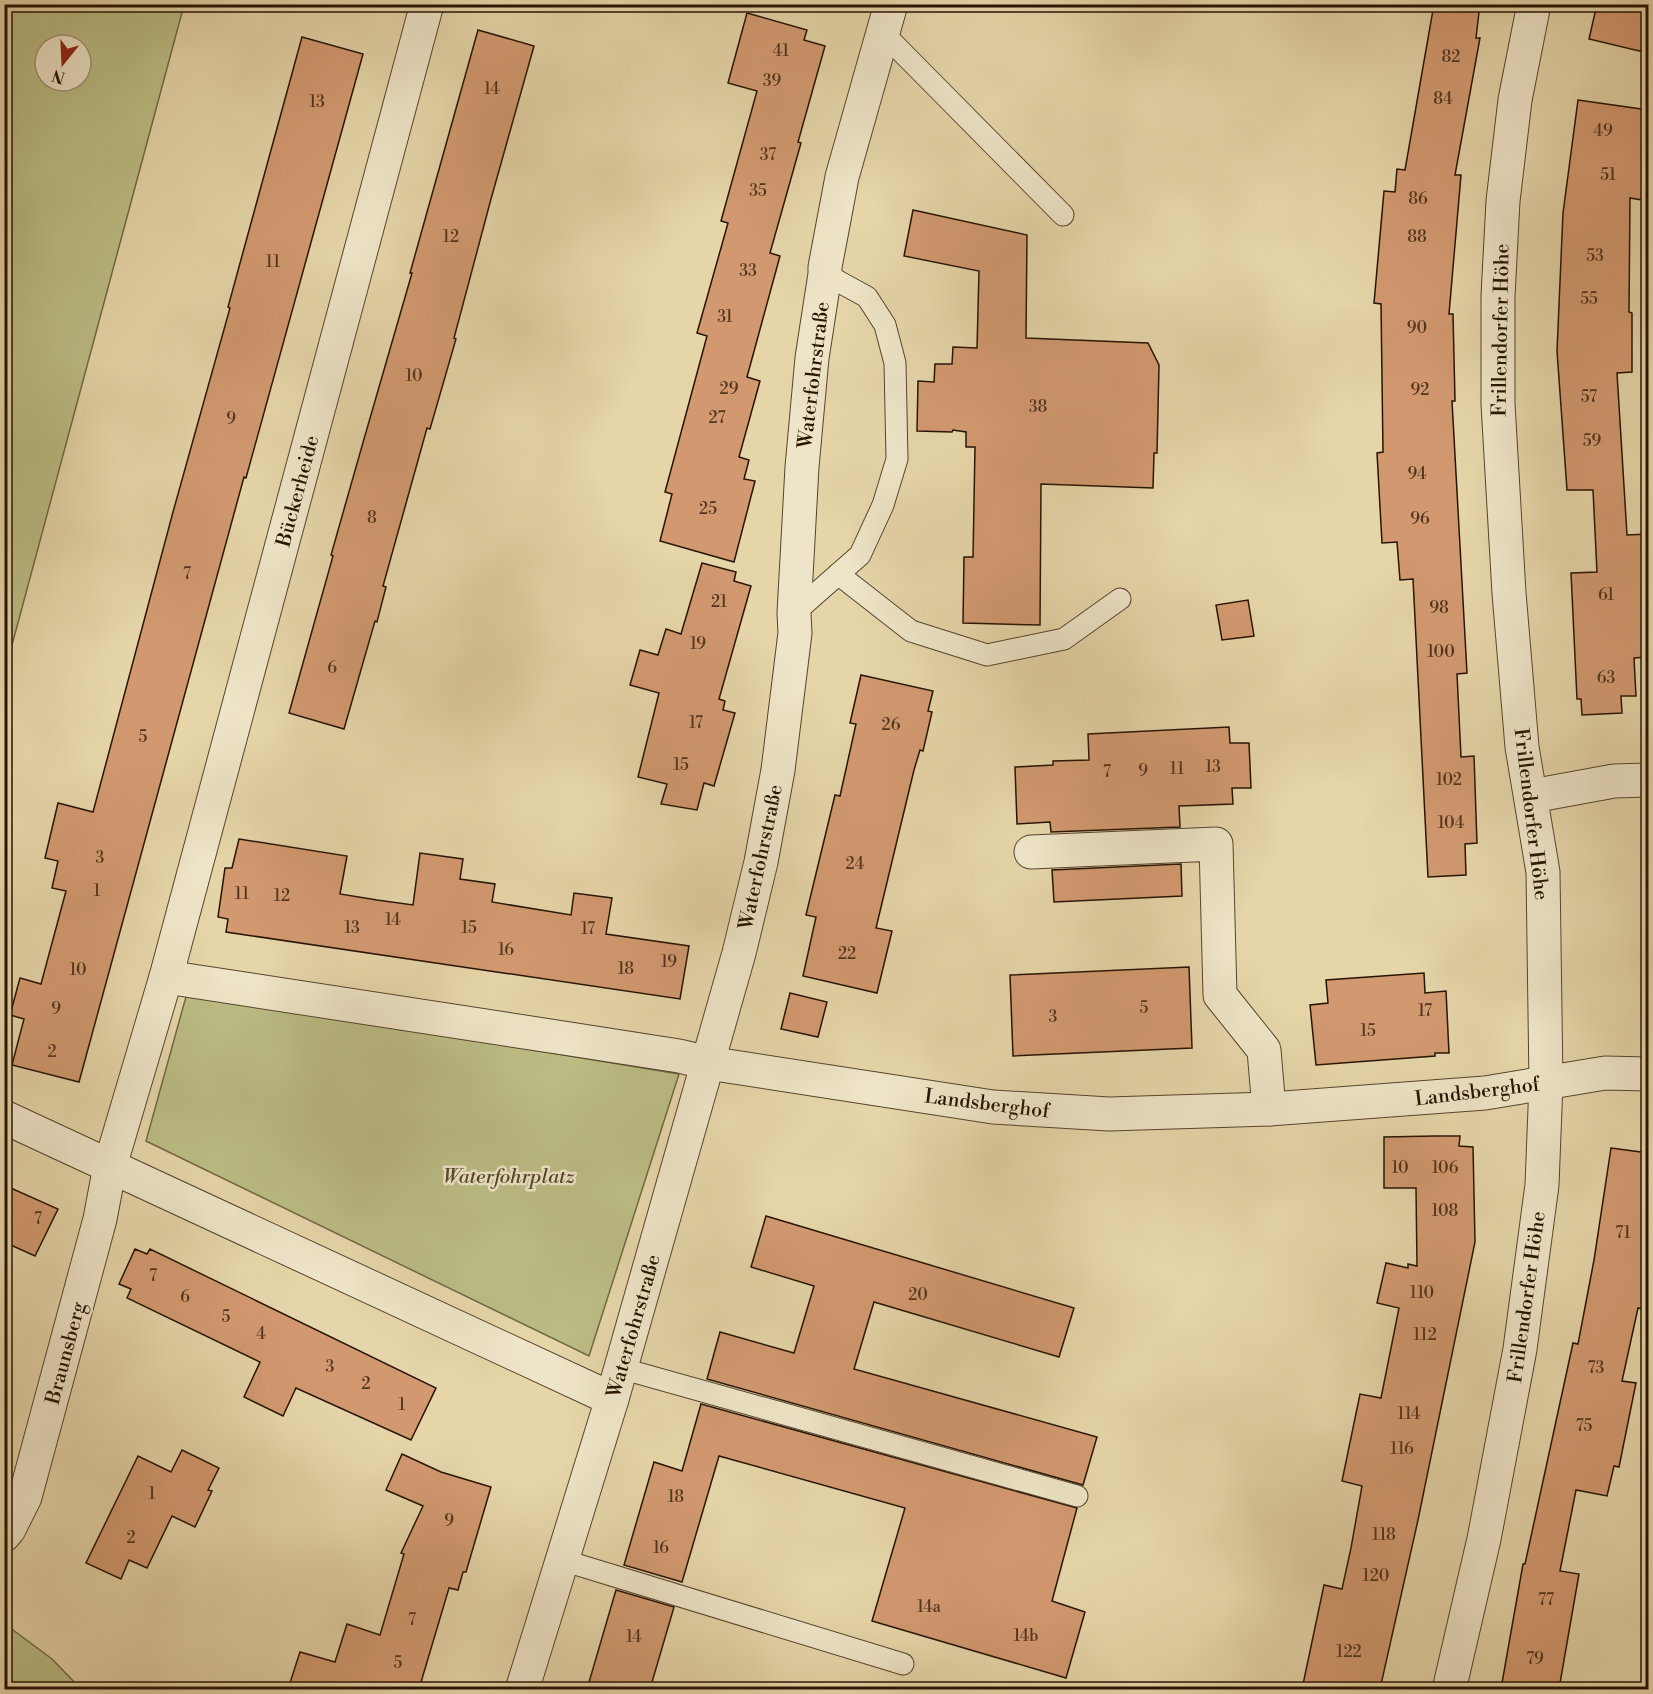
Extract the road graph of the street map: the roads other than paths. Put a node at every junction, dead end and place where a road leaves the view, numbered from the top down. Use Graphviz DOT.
graph roads {
  1 [pos="427,4"];
  2 [pos="1534,4"];
  3 [pos="887,19"];
  4 [pos="1063,215"];
  5 [pos="825,273"];
  6 [pos="838,574"];
  7 [pos="1120,599"];
  8 [pos="794,613"];
  9 [pos="1648,780"];
  10 [pos="1532,796"];
  11 [pos="1030,852"];
  12 [pos="166,977"];
  13 [pos="708,1063"];
  14 [pos="1648,1074"];
  15 [pos="1546,1083"];
  16 [pos="1269,1109"];
  17 [pos="4,1117"];
  18 [pos="110,1166"];
  19 [pos="620,1368"];
  20 [pos="612,1399"];
  21 [pos="1077,1496"];
  22 [pos="4,1535"];
  23 [pos="562,1560"];
  24 [pos="903,1664"];
  25 [pos="522,1689"];
  26 [pos="1449,1689"];
  1 -- 12 [label="street, Bückerheide"];
  2 -- 10 [label="street, Frillendorfer Höhe"];
  3 -- 4 [label="lane"];
  3 -- 5 [label="street, Waterfohrstraße"];
  5 -- 6 [label="lane"];
  5 -- 8 [label="street, Waterfohrstraße"];
  6 -- 7 [label="lane"];
  6 -- 8 [label="lane"];
  8 -- 13 [label="street, Waterfohrstraße"];
  9 -- 10 [label="street"];
  10 -- 15 [label="street, Frillendorfer Höhe"];
  11 -- 16 [label="street"];
  12 -- 13 [label="street"];
  12 -- 18 [label="street"];
  13 -- 16 [label="street, Landsberghof"];
  13 -- 19 [label="street, Waterfohrstraße"];
  14 -- 15 [label="street, Landsberghof"];
  15 -- 16 [label="street, Landsberghof"];
  15 -- 26 [label="street, Frillendorfer Höhe"];
  17 -- 18 [label="street"];
  18 -- 20 [label="street"];
  18 -- 22 [label="street, Braunsberg"];
  19 -- 20 [label="street, Waterfohrstraße"];
  19 -- 21 [label="lane"];
  20 -- 23 [label="street, Waterfohrstraße"];
  23 -- 24 [label="lane"];
  23 -- 25 [label="street, Waterfohrstraße"];
}
